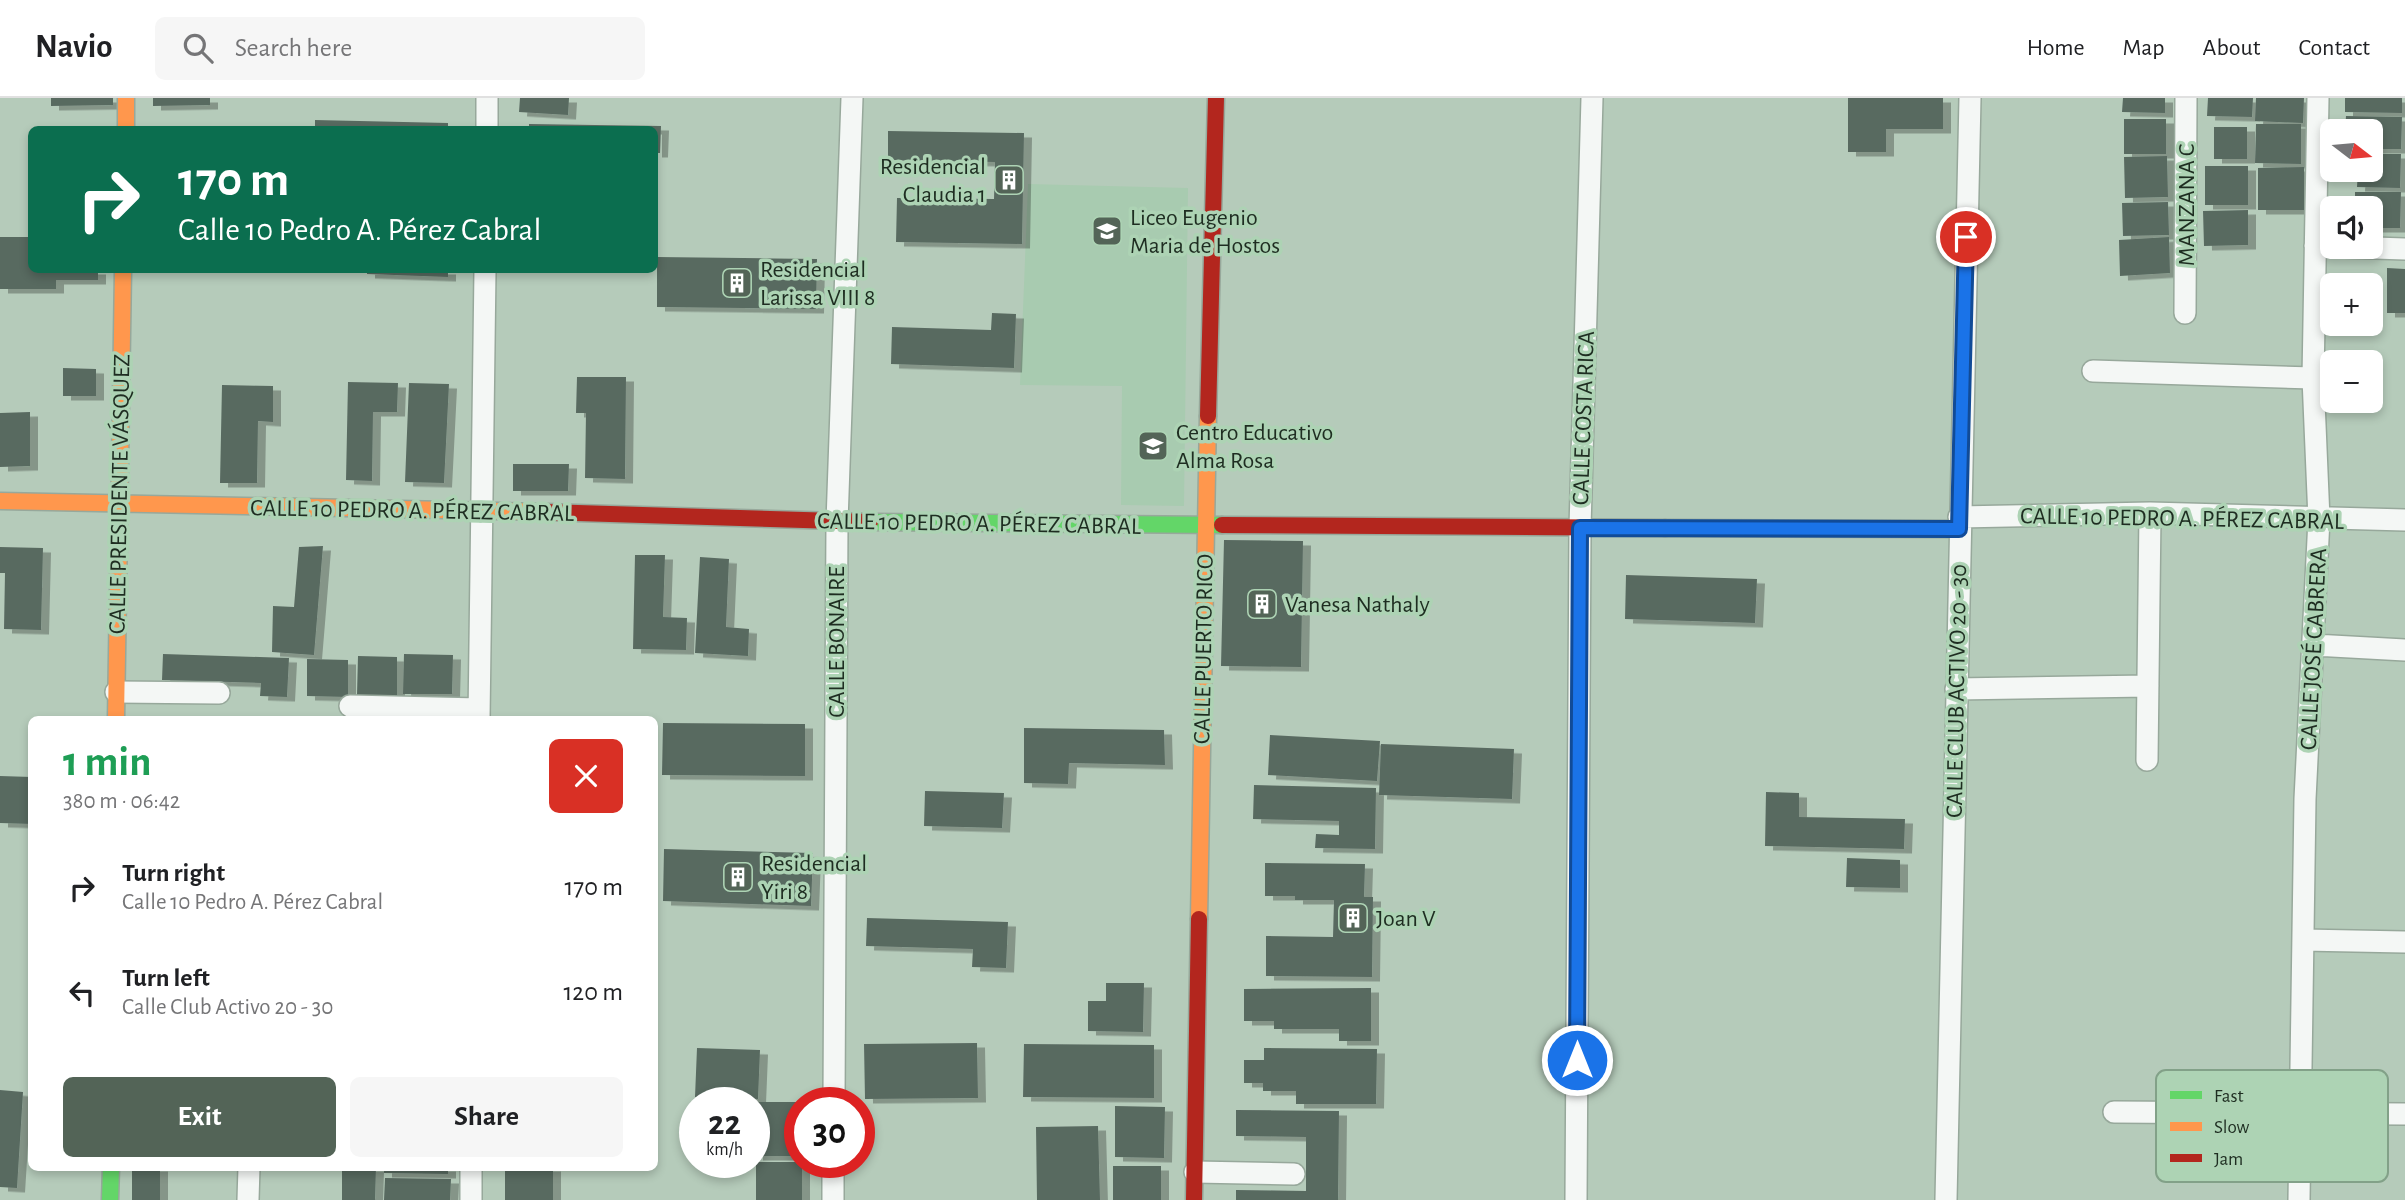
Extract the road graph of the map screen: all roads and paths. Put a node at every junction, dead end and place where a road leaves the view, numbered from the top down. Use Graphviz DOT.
graph roads {
  1 [pos="127,98"];
  2 [pos="487,98"];
  3 [pos="852,98"];
  4 [pos="1216,98"];
  5 [pos="1592,98"];
  6 [pos="1970,98"];
  7 [pos="2186,98"];
  8 [pos="2318,98"];
  9 [pos="126,126"];
  10 [pos="487,126"];
  11 [pos="2315,246"];
  12 [pos="2405,249"];
  13 [pos="123,273"];
  14 [pos="485,273"];
  15 [pos="2185,313"];
  16 [pos="2093,371"];
  17 [pos="2312,378"];
  18 [pos="0,501"];
  19 [pos="118,503"];
  20 [pos="483,510"];
  21 [pos="2150,513"];
  22 [pos="2319,519"];
  23 [pos="2405,520"];
  24 [pos="837,522"];
  25 [pos="1959,523"];
  26 [pos="1205,525"];
  27 [pos="1580,528"];
  28 [pos="2314,645"];
  29 [pos="2405,650"];
  30 [pos="2148,686"];
  31 [pos="1956,689"];
  32 [pos="116,691"];
  33 [pos="219,693"];
  34 [pos="350,706"];
  35 [pos="479,714"];
  36 [pos="116,716"];
  37 [pos="2147,760"];
  38 [pos="2303,940"];
  39 [pos="2405,942"];
  40 [pos="2301,1070"];
  41 [pos="834,1087"];
  42 [pos="2114,1112"];
  43 [pos="2156,1112"];
  44 [pos="111,1171"];
  45 [pos="249,1171"];
  46 [pos="471,1171"];
  47 [pos="1195,1172"];
  48 [pos="1294,1174"];
  49 [pos="833,1178"];
  50 [pos="2299,1182"];
  51 [pos="110,1200"];
  52 [pos="248,1200"];
  53 [pos="471,1200"];
  54 [pos="833,1200"];
  55 [pos="1194,1200"];
  56 [pos="1576,1200"];
  57 [pos="1946,1200"];
  58 [pos="2299,1200"];
  1 -- 9 [label="street"];
  2 -- 10 [label="street"];
  3 -- 24 [label="street, CALLE BONAIRE"];
  4 -- 26 [label="street, CALLE PUERTO RICO"];
  5 -- 27 [label="street, CALLE COSTA RICA"];
  6 -- 25 [label="street, CALLE CLUB ACTIVO 20 - 30"];
  7 -- 15 [label="street, MANZANA C"];
  8 -- 11 [label="street, CALLE JOSÉ CABRERA"];
  11 -- 12 [label="street"];
  11 -- 17 [label="street, CALLE JOSÉ CABRERA"];
  13 -- 19 [label="street, CALLE PRESIDENTE VÁSQUEZ"];
  14 -- 20 [label="street"];
  16 -- 17 [label="street"];
  17 -- 22 [label="street, CALLE JOSÉ CABRERA"];
  18 -- 19 [label="street, CALLE 10 PEDRO A. PÉREZ CABRAL"];
  19 -- 20 [label="street, CALLE 10 PEDRO A. PÉREZ CABRAL"];
  19 -- 32 [label="street, CALLE PRESIDENTE VÁSQUEZ"];
  20 -- 24 [label="street, CALLE 10 PEDRO A. PÉREZ CABRAL"];
  20 -- 35 [label="street"];
  21 -- 22 [label="street, CALLE 10 PEDRO A. PÉREZ CABRAL"];
  21 -- 25 [label="street, CALLE 10 PEDRO A. PÉREZ CABRAL"];
  21 -- 30 [label="street"];
  22 -- 23 [label="street, CALLE 10 PEDRO A. PÉREZ CABRAL"];
  22 -- 28 [label="street, CALLE JOSÉ CABRERA"];
  24 -- 26 [label="street, CALLE 10 PEDRO A. PÉREZ CABRAL"];
  24 -- 41 [label="street, CALLE BONAIRE"];
  25 -- 27 [label="street, CALLE 10 PEDRO A. PÉREZ CABRAL"];
  25 -- 31 [label="street, CALLE CLUB ACTIVO 20 - 30"];
  26 -- 27 [label="street, CALLE 10 PEDRO A. PÉREZ CABRAL"];
  26 -- 47 [label="street, CALLE PUERTO RICO"];
  27 -- 56 [label="street, CALLE COSTA RICA"];
  28 -- 29 [label="street"];
  28 -- 38 [label="street, CALLE JOSÉ CABRERA"];
  30 -- 31 [label="street"];
  30 -- 37 [label="street"];
  31 -- 57 [label="street, CALLE CLUB ACTIVO 20 - 30"];
  32 -- 33 [label="street"];
  32 -- 36 [label="street, CALLE PRESIDENTE VÁSQUEZ"];
  34 -- 35 [label="street"];
  38 -- 39 [label="street"];
  38 -- 40 [label="street, CALLE JOSÉ CABRERA"];
  42 -- 43 [label="street"];
  44 -- 51 [label="street"];
  45 -- 52 [label="street"];
  46 -- 53 [label="street"];
  47 -- 48 [label="street"];
  47 -- 55 [label="street, CALLE PUERTO RICO"];
  49 -- 54 [label="street"];
  50 -- 58 [label="street, CALLE JOSÉ CABRERA"];
}
